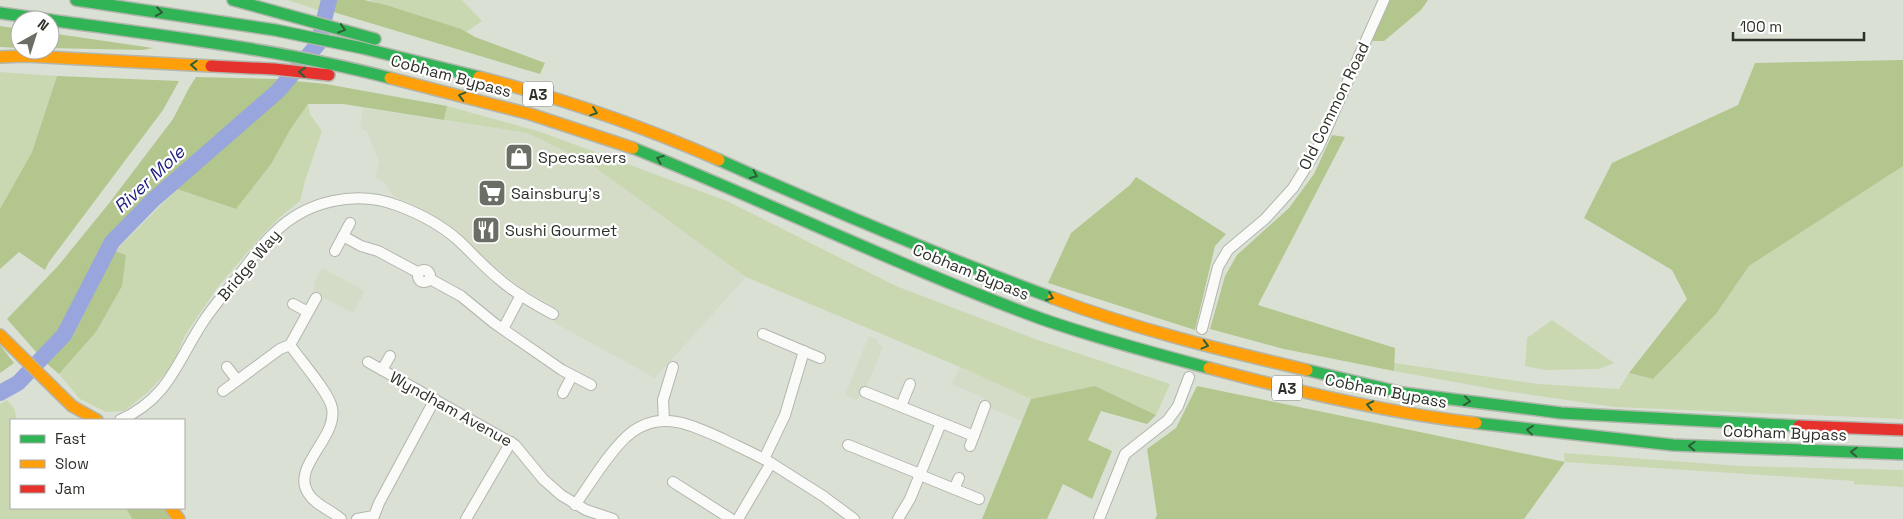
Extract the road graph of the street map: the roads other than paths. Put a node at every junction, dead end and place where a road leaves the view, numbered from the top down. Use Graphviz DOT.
graph roads {
  1 [pos="76,0"];
  2 [pos="233,0"];
  3 [pos="1384,0"];
  4 [pos="60,21"];
  5 [pos="382,40"];
  6 [pos="417,50"];
  7 [pos="0,57"];
  8 [pos="351,73"];
  9 [pos="563,102"];
  10 [pos="350,223"];
  11 [pos="343,236"];
  12 [pos="335,251"];
  13 [pos="521,295"];
  14 [pos="316,298"];
  15 [pos="293,304"];
  16 [pos="308,312"];
  17 [pos="553,314"];
  18 [pos="1202,329"];
  19 [pos="503,330"];
  20 [pos="763,334"];
  21 [pos="0,335"];
  22 [pos="290,345"];
  23 [pos="804,351"];
  24 [pos="390,356"];
  25 [pos="820,358"];
  26 [pos="368,362"];
  27 [pos="227,367"];
  28 [pos="673,367"];
  29 [pos="382,370"];
  30 [pos="572,376"];
  31 [pos="1189,377"];
  32 [pos="237,380"];
  33 [pos="910,384"];
  34 [pos="591,386"];
  35 [pos="223,391"];
  36 [pos="865,392"];
  37 [pos="563,393"];
  38 [pos="435,399"];
  39 [pos="72,406"];
  40 [pos="901,406"];
  41 [pos="985,406"];
  42 [pos="135,416"];
  43 [pos="79,419"];
  44 [pos="95,419"];
  45 [pos="664,421"];
  46 [pos="941,423"];
  47 [pos="1903,430"];
  48 [pos="974,436"];
  49 [pos="511,442"];
  50 [pos="848,445"];
  51 [pos="970,446"];
  52 [pos="1903,454"];
  53 [pos="767,461"];
  54 [pos="920,475"];
  55 [pos="959,478"];
  56 [pos="673,482"];
  57 [pos="954,489"];
  58 [pos="979,499"];
  59 [pos="575,505"];
  60 [pos="379,518"];
  61 [pos="341,519"];
  62 [pos="357,519"];
  63 [pos="466,519"];
  64 [pos="613,519"];
  65 [pos="730,519"];
  66 [pos="738,519"];
  67 [pos="854,519"];
  68 [pos="898,519"];
  69 [pos="1099,519"];
  1 -- 9 [label="main road, Cobham Bypass / A3, one-way"];
  2 -- 5 [label="main road, one-way"];
  3 -- 18 [label="street, Old Common Road"];
  4 -- 8 [label="main road, Cobham Bypass / A3"];
  6 -- 9 [label="main road"];
  8 -- 7 [label="main road, one-way"];
  52 -- 8 [label="main road, Cobham Bypass / A3, one-way"];
  9 -- 47 [label="main road, Cobham Bypass / A3, one-way"];
  10 -- 11 [label="street"];
  11 -- 12 [label="street"];
  11 -- 19 [label="street"];
  13 -- 17 [label="street, Bridge Way"];
  13 -- 19 [label="street"];
  13 -- 42 [label="street, Bridge Way"];
  14 -- 16 [label="street"];
  15 -- 16 [label="street"];
  16 -- 22 [label="street"];
  19 -- 30 [label="street"];
  20 -- 23 [label="street"];
  21 -- 39 [label="main road"];
  22 -- 32 [label="street"];
  22 -- 61 [label="street"];
  23 -- 25 [label="street"];
  23 -- 53 [label="street"];
  24 -- 29 [label="street, Wyndham Avenue"];
  26 -- 29 [label="street, Wyndham Avenue"];
  27 -- 32 [label="street"];
  28 -- 45 [label="street"];
  29 -- 38 [label="street, Wyndham Avenue"];
  30 -- 34 [label="street"];
  30 -- 37 [label="street"];
  31 -- 69 [label="street"];
  32 -- 35 [label="street"];
  33 -- 40 [label="street"];
  36 -- 40 [label="street"];
  38 -- 49 [label="street, Wyndham Avenue"];
  38 -- 60 [label="street"];
  39 -- 43 [label="main road"];
  39 -- 44 [label="main road"];
  40 -- 46 [label="street"];
  41 -- 48 [label="street"];
  45 -- 53 [label="street"];
  45 -- 59 [label="street"];
  46 -- 48 [label="street"];
  46 -- 54 [label="street"];
  48 -- 51 [label="street"];
  49 -- 59 [label="street, Wyndham Avenue"];
  49 -- 63 [label="street"];
  50 -- 54 [label="street"];
  53 -- 66 [label="street"];
  53 -- 67 [label="street"];
  54 -- 57 [label="street"];
  54 -- 68 [label="street"];
  55 -- 57 [label="street"];
  56 -- 65 [label="street"];
  57 -- 58 [label="street"];
  59 -- 64 [label="street, Wyndham Avenue"];
  60 -- 62 [label="street"];
}
